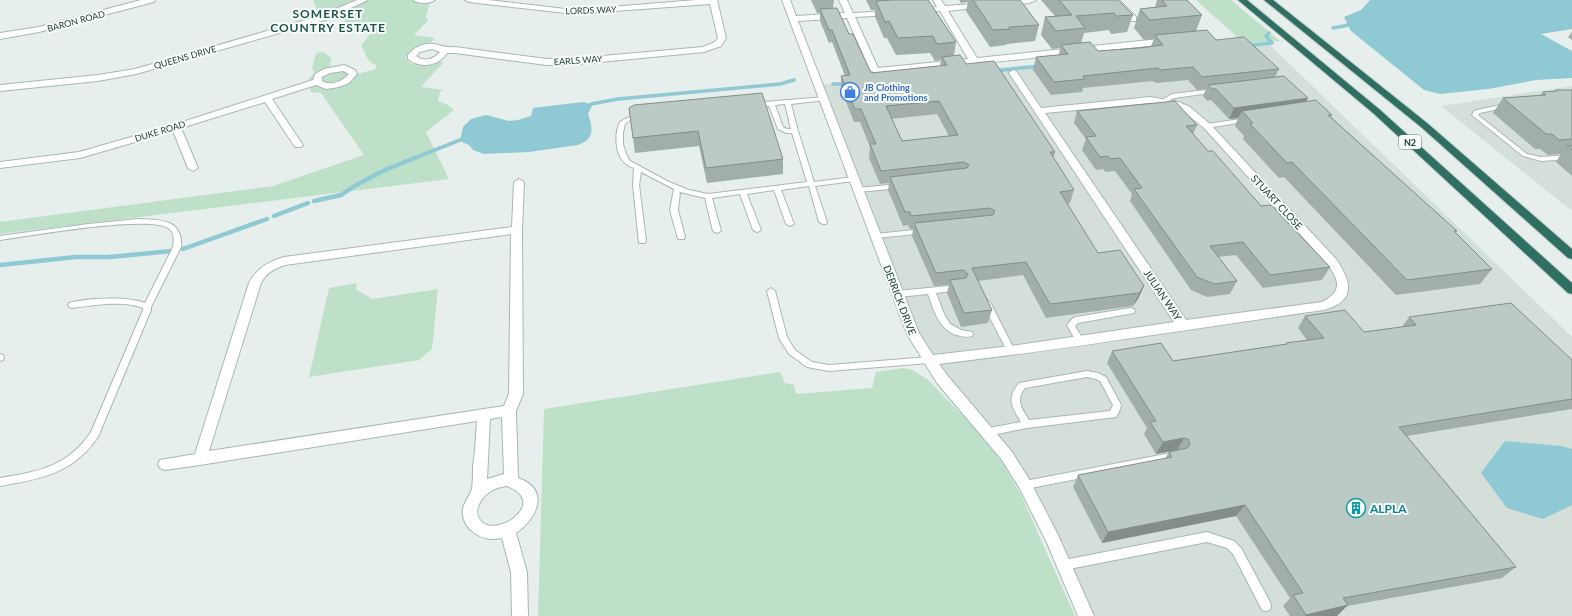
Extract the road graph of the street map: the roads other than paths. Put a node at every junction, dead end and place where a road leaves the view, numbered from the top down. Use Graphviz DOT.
graph roads {
  1 [pos="151,0"];
  2 [pos="364,0"];
  3 [pos="417,0"];
  4 [pos="431,0"];
  5 [pos="469,0"];
  6 [pos="786,0"];
  7 [pos="843,0"];
  8 [pos="937,0"];
  9 [pos="1032,0"];
  10 [pos="1115,0"];
  11 [pos="1242,0"];
  12 [pos="1268,0"];
  13 [pos="713,1"];
  14 [pos="1021,3"];
  15 [pos="943,9"];
  16 [pos="912,11"];
  17 [pos="897,12"];
  18 [pos="851,16"];
  19 [pos="1133,20"];
  20 [pos="794,22"];
  21 [pos="0,36"];
  22 [pos="1174,41"];
  23 [pos="444,51"];
  24 [pos="974,61"];
  25 [pos="1013,73"];
  26 [pos="317,82"];
  27 [pos="0,88"];
  28 [pos="1225,90"];
  29 [pos="267,98"];
  30 [pos="824,99"];
  31 [pos="1163,101"];
  32 [pos="788,102"];
  33 [pos="772,104"];
  34 [pos="749,106"];
  35 [pos="1510,106"];
  36 [pos="1039,111"];
  37 [pos="650,115"];
  38 [pos="1253,120"];
  39 [pos="1207,126"];
  40 [pos="176,127"];
  41 [pos="794,131"];
  42 [pos="298,145"];
  43 [pos="1572,157"];
  44 [pos="0,165"];
  45 [pos="638,167"];
  46 [pos="193,168"];
  47 [pos="854,178"];
  48 [pos="519,182"];
  49 [pos="810,184"];
  50 [pos="910,184"];
  51 [pos="777,188"];
  52 [pos="677,189"];
  53 [pos="858,190"];
  54 [pos="743,192"];
  55 [pos="708,196"];
  56 [pos="823,222"];
  57 [pos="790,224"];
  58 [pos="516,230"];
  59 [pos="757,230"];
  60 [pos="931,230"];
  61 [pos="717,231"];
  62 [pos="876,236"];
  63 [pos="681,237"];
  64 [pos="0,238"];
  65 [pos="642,241"];
  66 [pos="1572,255"];
  67 [pos="960,288"];
  68 [pos="1572,290"];
  69 [pos="771,291"];
  70 [pos="931,291"];
  71 [pos="898,294"];
  72 [pos="984,298"];
  73 [pos="72,305"];
  74 [pos="147,307"];
  75 [pos="1132,311"];
  76 [pos="1183,325"];
  77 [pos="969,334"];
  78 [pos="1080,341"];
  79 [pos="1011,351"];
  80 [pos="929,360"];
  81 [pos="508,411"];
  82 [pos="484,414"];
  83 [pos="1026,424"];
  84 [pos="987,432"];
  85 [pos="1177,456"];
  86 [pos="200,459"];
  87 [pos="165,464"];
  88 [pos="511,480"];
  89 [pos="0,482"];
  90 [pos="1025,485"];
  91 [pos="479,491"];
  92 [pos="507,530"];
  93 [pos="1064,565"];
  94 [pos="1266,606"];
  95 [pos="520,616"];
  96 [pos="1086,616"];
  1 -- 21 [label="street, BARON ROAD"];
  2 -- 27 [label="street, QUEENS DRIVE"];
  3 -- 4 [label="street"];
  5 -- 13 [label="street, LORDS WAY"];
  6 -- 20 [label="street, DERRICK DRIVE"];
  7 -- 18 [label="street"];
  8 -- 15 [label="street"];
  9 -- 14 [label="street"];
  10 -- 19 [label="street"];
  11 -- 68 [label="highway, N2"];
  12 -- 66 [label="highway, N2"];
  13 -- 23 [label="street, EARLS WAY"];
  14 -- 15 [label="street"];
  15 -- 16 [label="street"];
  15 -- 24 [label="street"];
  17 -- 18 [label="street"];
  18 -- 20 [label="street"];
  18 -- 24 [label="street"];
  20 -- 30 [label="street, DERRICK DRIVE"];
  22 -- 24 [label="street"];
  25 -- 36 [label="street, JULIAN WAY"];
  26 -- 29 [label="street, DUKE ROAD"];
  28 -- 31 [label="lane"];
  29 -- 40 [label="street, DUKE ROAD"];
  29 -- 42 [label="street"];
  30 -- 32 [label="lane"];
  30 -- 47 [label="street, DERRICK DRIVE"];
  31 -- 36 [label="street, STUART CLOSE"];
  31 -- 39 [label="street, STUART CLOSE"];
  32 -- 33 [label="lane"];
  32 -- 41 [label="lane"];
  33 -- 34 [label="lane"];
  33 -- 41 [label="lane"];
  35 -- 43 [label="lane"];
  36 -- 76 [label="street, JULIAN WAY"];
  37 -- 45 [label="lane"];
  38 -- 39 [label="lane"];
  39 -- 76 [label="street, STUART CLOSE"];
  40 -- 44 [label="street, DUKE ROAD"];
  40 -- 46 [label="street"];
  41 -- 49 [label="lane"];
  45 -- 52 [label="lane"];
  45 -- 65 [label="lane"];
  47 -- 49 [label="lane"];
  47 -- 53 [label="street, DERRICK DRIVE"];
  48 -- 58 [label="street"];
  49 -- 51 [label="lane"];
  49 -- 56 [label="lane"];
  50 -- 53 [label="lane"];
  51 -- 54 [label="lane"];
  51 -- 57 [label="lane"];
  52 -- 55 [label="lane"];
  52 -- 63 [label="lane"];
  53 -- 62 [label="street, DERRICK DRIVE"];
  54 -- 55 [label="lane"];
  54 -- 59 [label="lane"];
  55 -- 61 [label="lane"];
  58 -- 81 [label="street"];
  58 -- 86 [label="street"];
  60 -- 62 [label="lane"];
  62 -- 71 [label="street, DERRICK DRIVE"];
  64 -- 74 [label="lane"];
  67 -- 70 [label="lane"];
  69 -- 80 [label="lane"];
  70 -- 71 [label="lane"];
  70 -- 77 [label="lane"];
  71 -- 80 [label="street, DERRICK DRIVE"];
  72 -- 79 [label="lane"];
  73 -- 74 [label="lane"];
  74 -- 89 [label="lane"];
  75 -- 78 [label="lane"];
  76 -- 78 [label="street, JULIAN WAY"];
  78 -- 79 [label="street, JULIAN WAY"];
  79 -- 80 [label="street, JULIAN WAY"];
  80 -- 84 [label="street, DERRICK DRIVE"];
  81 -- 82 [label="street"];
  81 -- 88 [label="street"];
  82 -- 86 [label="street"];
  82 -- 91 [label="street"];
  83 -- 83 [label="lane"];
  83 -- 84 [label="lane"];
  84 -- 90 [label="street, DERRICK DRIVE"];
  85 -- 90 [label="lane"];
  86 -- 87 [label="street"];
  88 -- 91 [label="street"];
  88 -- 92 [label="street"];
  90 -- 93 [label="street, DERRICK DRIVE"];
  91 -- 92 [label="street"];
  92 -- 95 [label="street"];
  93 -- 94 [label="lane"];
  93 -- 96 [label="street, DERRICK DRIVE"];
}
